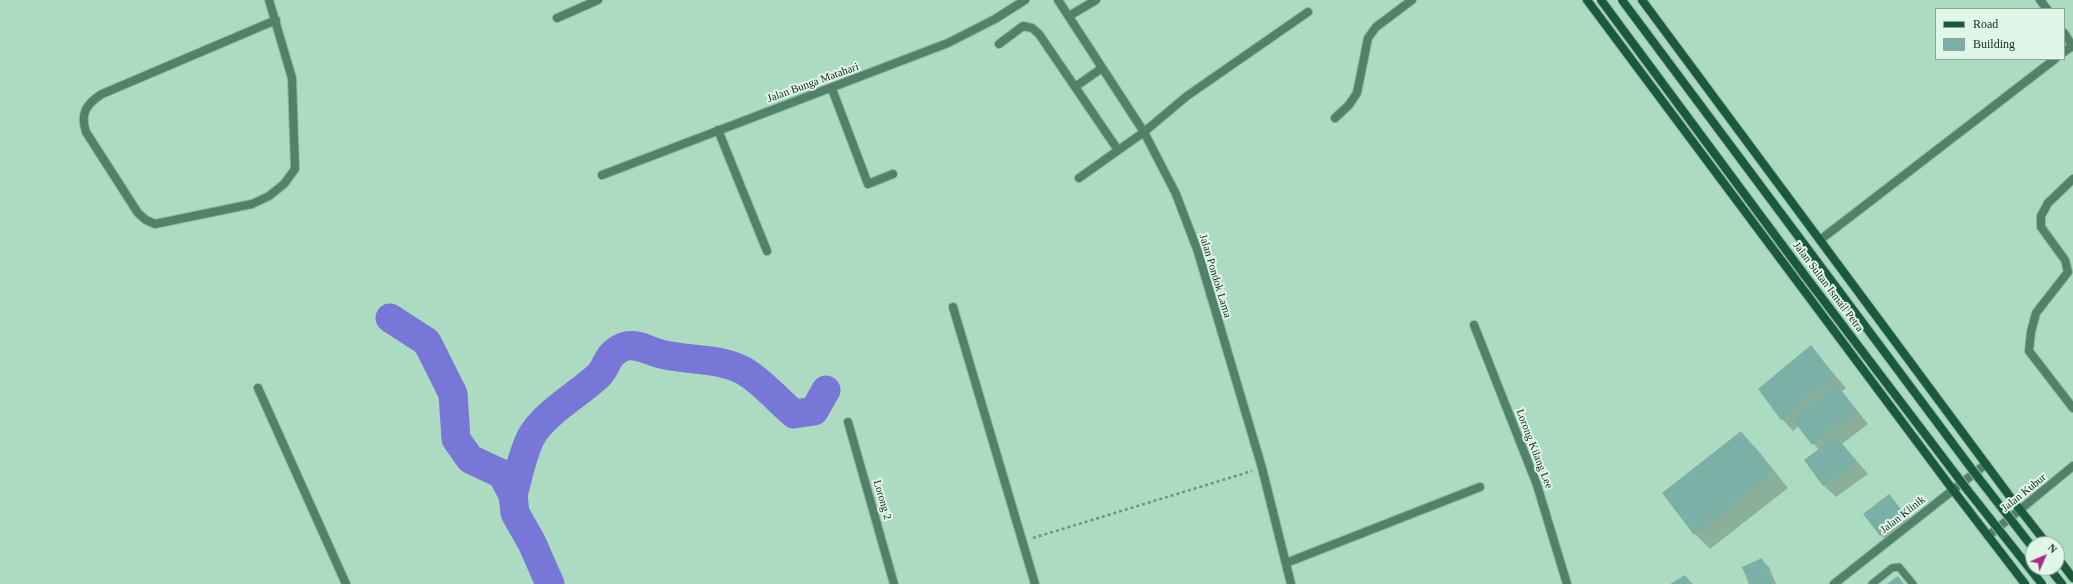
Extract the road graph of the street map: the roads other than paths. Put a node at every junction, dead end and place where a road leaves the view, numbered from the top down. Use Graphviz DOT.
graph roads {
  1 [pos="269,0"];
  2 [pos="598,0"];
  3 [pos="1025,0"];
  4 [pos="1058,0"];
  5 [pos="1096,0"];
  6 [pos="1412,0"];
  7 [pos="1587,0"];
  8 [pos="1601,0"];
  9 [pos="1622,0"];
  10 [pos="1642,0"];
  11 [pos="2040,0"];
  12 [pos="2046,8"];
  13 [pos="1308,12"];
  14 [pos="1069,16"];
  15 [pos="557,18"];
  16 [pos="276,20"];
  17 [pos="2065,35"];
  18 [pos="999,44"];
  19 [pos="2072,46"];
  20 [pos="2054,60"];
  21 [pos="1102,68"];
  22 [pos="1076,87"];
  23 [pos="832,89"];
  24 [pos="1335,118"];
  25 [pos="718,130"];
  26 [pos="1144,132"];
  27 [pos="1118,150"];
  28 [pos="893,174"];
  29 [pos="602,175"];
  30 [pos="1079,178"];
  31 [pos="2073,179"];
  32 [pos="1820,240"];
  33 [pos="767,251"];
  34 [pos="953,307"];
  35 [pos="1474,324"];
  36 [pos="258,388"];
  37 [pos="2073,408"];
  38 [pos="848,422"];
  39 [pos="1986,464"];
  40 [pos="2073,466"];
  41 [pos="1480,488"];
  42 [pos="1952,490"];
  43 [pos="2020,510"];
  44 [pos="1988,536"];
  45 [pos="2041,536"];
  46 [pos="2025,538"];
  47 [pos="1286,563"];
  48 [pos="2065,568"];
  49 [pos="2056,576"];
  50 [pos="2073,578"];
  51 [pos="346,584"];
  52 [pos="894,584"];
  53 [pos="1035,584"];
  54 [pos="1291,584"];
  55 [pos="1567,584"];
  56 [pos="1834,584"];
  57 [pos="1872,584"];
  58 [pos="1913,584"];
  59 [pos="2025,584"];
  60 [pos="2042,584"];
  61 [pos="2062,584"];
  1 -- 16 [label="street"];
  2 -- 15 [label="street"];
  3 -- 23 [label="street, Jalan Bunga Matahari"];
  4 -- 14 [label="street, Jalan Pondok Lama"];
  5 -- 14 [label="street"];
  6 -- 24 [label="street"];
  7 -- 42 [label="street"];
  8 -- 60 [label="street, Jalan Sultan Ismail Petra, bridge"];
  9 -- 46 [label="street, Jalan Sultan Ismail Petra, bridge"];
  10 -- 32 [label="street"];
  11 -- 12 [label="street"];
  13 -- 26 [label="street"];
  14 -- 21 [label="street, Jalan Pondok Lama"];
  16 -- 16 [label="street"];
  17 -- 19 [label="street"];
  18 -- 22 [label="street"];
  20 -- 32 [label="street"];
  21 -- 22 [label="street"];
  21 -- 26 [label="street, Jalan Pondok Lama"];
  22 -- 27 [label="street"];
  23 -- 25 [label="street, Jalan Bunga Matahari"];
  23 -- 28 [label="street"];
  25 -- 29 [label="street, Jalan Bunga Matahari"];
  25 -- 33 [label="street"];
  26 -- 27 [label="street"];
  26 -- 47 [label="street, Jalan Pondok Lama"];
  27 -- 30 [label="street"];
  31 -- 37 [label="street"];
  32 -- 39 [label="street"];
  34 -- 53 [label="street"];
  35 -- 55 [label="street, Lorong Kilang Lee"];
  36 -- 51 [label="street"];
  38 -- 52 [label="street, Lorong 2"];
  39 -- 42 [label="street, Jalan Klinik"];
  39 -- 43 [label="street"];
  40 -- 43 [label="street, Jalan Kubur"];
  41 -- 47 [label="street"];
  42 -- 44 [label="street"];
  42 -- 56 [label="street, Jalan Klinik"];
  43 -- 44 [label="street, Jalan Kubur"];
  43 -- 45 [label="street"];
  44 -- 59 [label="street"];
  47 -- 54 [label="street, Jalan Pondok Lama"];
  48 -- 50 [label="street"];
  49 -- 61 [label="street"];
  57 -- 58 [label="lane"];
}
